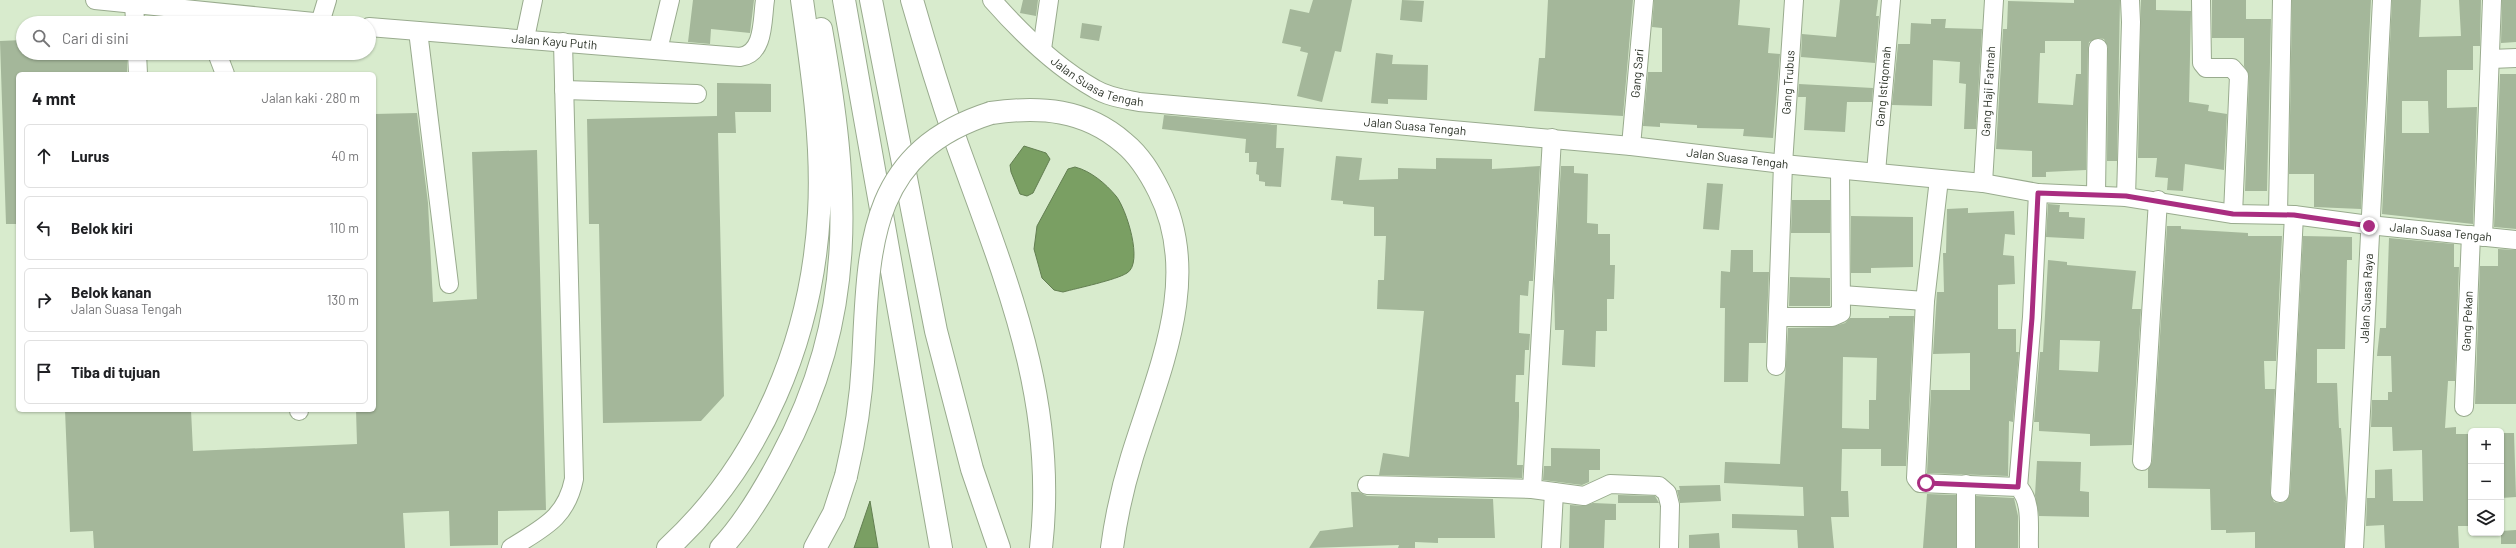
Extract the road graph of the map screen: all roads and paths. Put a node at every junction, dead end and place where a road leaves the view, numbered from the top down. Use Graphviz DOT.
graph roads {
  1 [pos="95,0"];
  2 [pos="327,0"];
  3 [pos="533,0"];
  4 [pos="670,0"];
  5 [pos="765,0"];
  6 [pos="802,0"];
  7 [pos="816,0"];
  8 [pos="844,0"];
  9 [pos="871,0"];
  10 [pos="912,0"];
  11 [pos="992,0"];
  12 [pos="1049,0"];
  13 [pos="1644,0"];
  14 [pos="1794,0"];
  15 [pos="1891,0"];
  16 [pos="1994,0"];
  17 [pos="2130,0"];
  18 [pos="2201,0"];
  19 [pos="2282,0"];
  20 [pos="2382,0"];
  21 [pos="2492,0"];
  22 [pos="134,2"];
  23 [pos="135,16"];
  24 [pos="202,16"];
  25 [pos="322,16"];
  26 [pos="376,28"];
  27 [pos="418,31"];
  28 [pos="525,38"];
  29 [pos="563,42"];
  30 [pos="2098,48"];
  31 [pos="1042,49"];
  32 [pos="658,50"];
  33 [pos="2516,58"];
  34 [pos="2491,59"];
  35 [pos="137,60"];
  36 [pos="220,60"];
  37 [pos="138,72"];
  38 [pos="224,72"];
  39 [pos="564,90"];
  40 [pos="697,94"];
  41 [pos="1552,138"];
  42 [pos="1631,146"];
  43 [pos="1783,164"];
  44 [pos="1840,170"];
  45 [pos="1876,172"];
  46 [pos="1939,179"];
  47 [pos="1983,183"];
  48 [pos="2038,193"];
  49 [pos="2096,194"];
  50 [pos="2126,196"];
  51 [pos="2158,200"];
  52 [pos="2233,214"];
  53 [pos="2286,214"];
  54 [pos="2369,226"];
  55 [pos="2477,236"];
  56 [pos="2516,240"];
  57 [pos="449,284"];
  58 [pos="1842,295"];
  59 [pos="1925,301"];
  60 [pos="1778,317"];
  61 [pos="1776,366"];
  62 [pos="2464,407"];
  63 [pos="2142,461"];
  64 [pos="1966,484"];
  65 [pos="1367,485"];
  66 [pos="2018,487"];
  67 [pos="1532,489"];
  68 [pos="1554,492"];
  69 [pos="2280,494"];
  70 [pos="511,548"];
  71 [pos="668,548"];
  72 [pos="721,548"];
  73 [pos="815,548"];
  74 [pos="941,548"];
  75 [pos="999,548"];
  76 [pos="1042,548"];
  77 [pos="1112,548"];
  78 [pos="1551,548"];
  79 [pos="1669,548"];
  80 [pos="1966,548"];
  81 [pos="2029,548"];
  82 [pos="2354,548"];
  1 -- 22 [label="street"];
  2 -- 25 [label="street"];
  3 -- 28 [label="street"];
  4 -- 32 [label="street"];
  5 -- 32 [label="street, Jalan Kayu Putih"];
  6 -- 71 [label="highway"];
  7 -- 72 [label="highway"];
  8 -- 74 [label="highway"];
  9 -- 75 [label="highway"];
  10 -- 76 [label="highway"];
  11 -- 31 [label="street, Jalan Suasa Tengah"];
  12 -- 31 [label="street"];
  13 -- 42 [label="street, Gang Sari"];
  14 -- 43 [label="street, Gang Trubus"];
  15 -- 45 [label="street, Gang Istiqomah"];
  16 -- 47 [label="street, Gang Haji Fatmah"];
  17 -- 50 [label="street"];
  18 -- 52 [label="street"];
  19 -- 53 [label="street"];
  20 -- 54 [label="street, Jalan Suasa Raya"];
  21 -- 34 [label="street, Gang Pekan"];
  22 -- 23 [label="street"];
  22 -- 24 [label="street"];
  26 -- 27 [label="street, Jalan Kayu Putih"];
  27 -- 28 [label="street, Jalan Kayu Putih"];
  27 -- 57 [label="street"];
  28 -- 29 [label="street, Jalan Kayu Putih"];
  29 -- 32 [label="street, Jalan Kayu Putih"];
  29 -- 39 [label="street"];
  30 -- 49 [label="street"];
  31 -- 41 [label="street, Jalan Suasa Tengah"];
  33 -- 34 [label="street"];
  34 -- 55 [label="street, Gang Pekan"];
  35 -- 37 [label="street"];
  36 -- 38 [label="street"];
  39 -- 40 [label="street"];
  39 -- 70 [label="street"];
  41 -- 42 [label="street, Jalan Suasa Tengah"];
  41 -- 67 [label="street"];
  42 -- 43 [label="street, Jalan Suasa Tengah"];
  43 -- 44 [label="street, Jalan Suasa Tengah"];
  43 -- 60 [label="street, Gang Trubus"];
  44 -- 45 [label="street, Jalan Suasa Tengah"];
  44 -- 58 [label="street"];
  45 -- 46 [label="street, Jalan Suasa Tengah"];
  46 -- 47 [label="street, Jalan Suasa Tengah"];
  46 -- 59 [label="street"];
  47 -- 48 [label="street, Jalan Suasa Tengah"];
  48 -- 49 [label="street, Jalan Suasa Tengah"];
  48 -- 66 [label="street"];
  49 -- 50 [label="street, Jalan Suasa Tengah"];
  50 -- 51 [label="street, Jalan Suasa Tengah"];
  51 -- 52 [label="street, Jalan Suasa Tengah"];
  51 -- 63 [label="street"];
  52 -- 53 [label="street, Jalan Suasa Tengah"];
  53 -- 54 [label="street, Jalan Suasa Tengah"];
  53 -- 69 [label="street"];
  54 -- 55 [label="street, Jalan Suasa Tengah"];
  54 -- 82 [label="street, Jalan Suasa Raya"];
  55 -- 56 [label="street, Jalan Suasa Tengah"];
  55 -- 62 [label="street, Gang Pekan"];
  58 -- 59 [label="street"];
  58 -- 60 [label="street"];
  59 -- 64 [label="street"];
  60 -- 61 [label="street, Gang Trubus"];
  64 -- 66 [label="street"];
  64 -- 80 [label="street"];
  65 -- 67 [label="street"];
  66 -- 81 [label="street"];
  67 -- 68 [label="street"];
  68 -- 78 [label="street"];
  68 -- 79 [label="street"];
  73 -- 77 [label="highway, bridge"];
}
